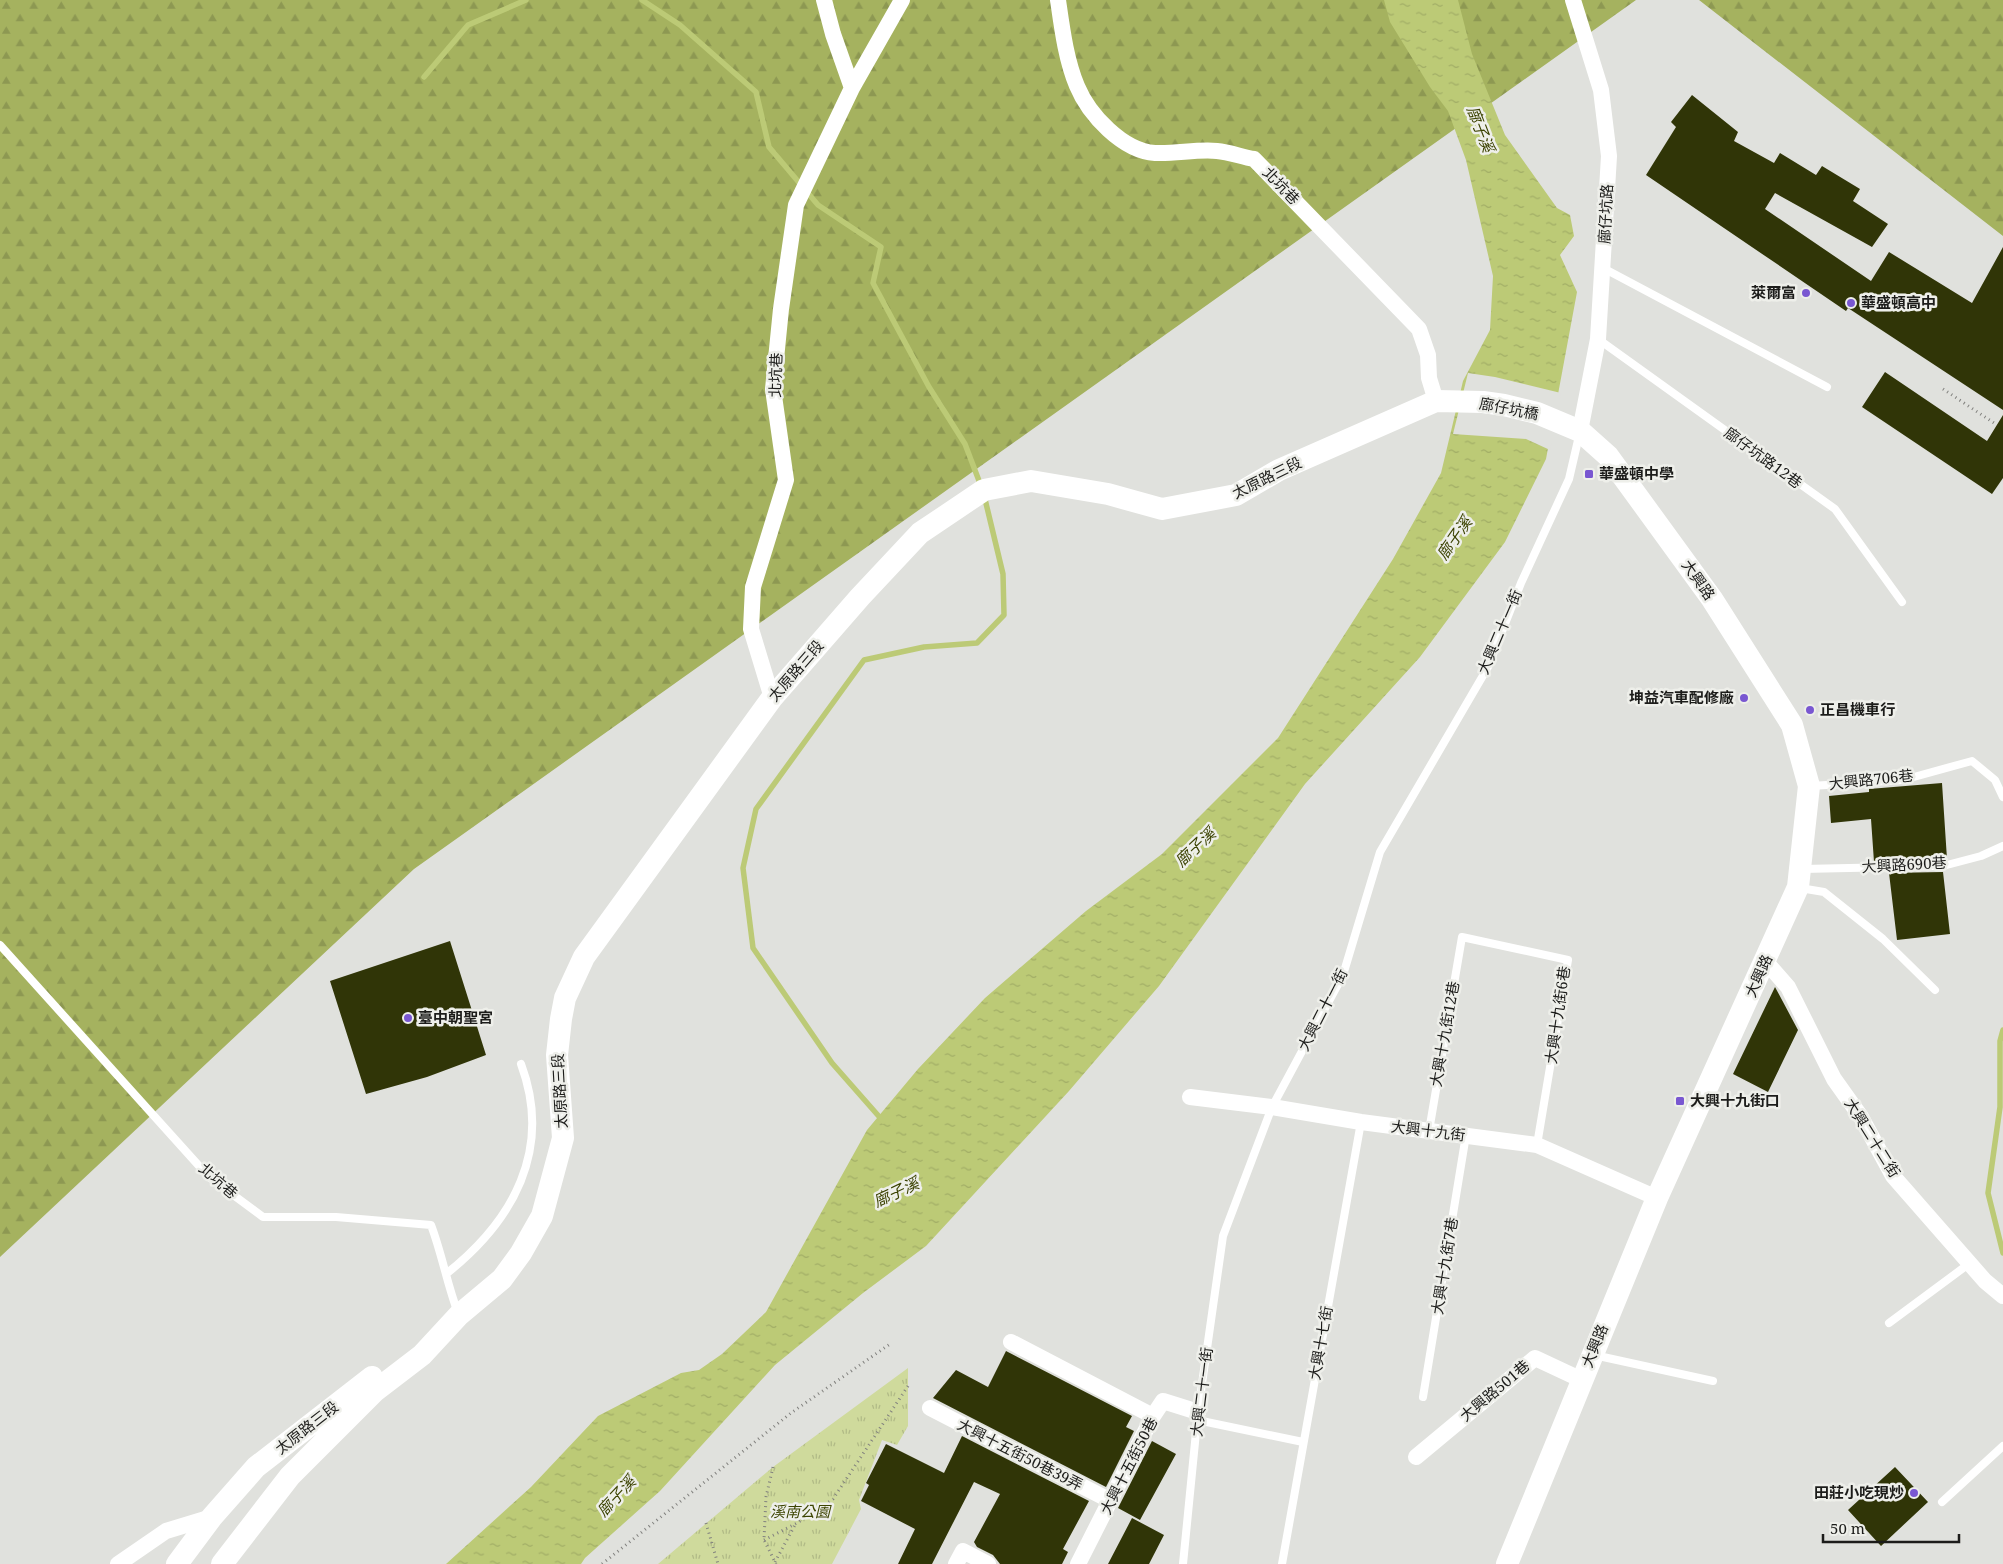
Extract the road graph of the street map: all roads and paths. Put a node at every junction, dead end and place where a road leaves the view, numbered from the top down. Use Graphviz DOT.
graph roads {
  1 [pos="824,0"];
  2 [pos="902,0"];
  3 [pos="1058,0"];
  4 [pos="1573,0"];
  5 [pos="852,88"];
  6 [pos="1603,268"];
  7 [pos="1598,339"];
  8 [pos="1827,386"];
  9 [pos="1943,389"];
  10 [pos="1442,401"];
  11 [pos="1997,424"];
  12 [pos="1574,428"];
  13 [pos="1902,602"];
  14 [pos="772,698"];
  15 [pos="1809,786"];
  16 [pos="2003,797"];
  17 [pos="2003,846"];
  18 [pos="1800,878"];
  19 [pos="1462,937"];
  20 [pos="0,945"];
  21 [pos="1766,962"];
  22 [pos="1935,990"];
  23 [pos="521,1064"];
  24 [pos="1190,1097"];
  25 [pos="1272,1107"];
  26 [pos="1361,1122"];
  27 [pos="1429,1130"];
  28 [pos="1466,1135"];
  29 [pos="1537,1145"];
  30 [pos="1657,1198"];
  31 [pos="1970,1263"];
  32 [pos="446,1274"];
  33 [pos="2003,1296"];
  34 [pos="458,1315"];
  35 [pos="1889,1323"];
  36 [pos="1011,1342"];
  37 [pos="890,1344"];
  38 [pos="1592,1355"];
  39 [pos="1582,1380"];
  40 [pos="1713,1381"];
  41 [pos="908,1386"];
  42 [pos="1423,1396"];
  43 [pos="930,1408"];
  44 [pos="1153,1416"];
  45 [pos="1198,1416"];
  46 [pos="1303,1442"];
  47 [pos="2003,1446"];
  48 [pos="1416,1457"];
  49 [pos="773,1467"];
  50 [pos="1111,1501"];
  51 [pos="1942,1502"];
  52 [pos="212,1517"];
  53 [pos="706,1523"];
  54 [pos="796,1523"];
  55 [pos="764,1540"];
  56 [pos="960,1558"];
  57 [pos="775,1563"];
  58 [pos="118,1564"];
  59 [pos="178,1564"];
  60 [pos="222,1564"];
  61 [pos="602,1564"];
  62 [pos="718,1564"];
  63 [pos="988,1564"];
  64 [pos="1078,1564"];
  65 [pos="1183,1564"];
  66 [pos="1282,1564"];
  67 [pos="1507,1564"];
  1 -- 5 [label="street"];
  2 -- 5 [label="street, 北坑巷"];
  3 -- 10 [label="street, 北坑巷"];
  4 -- 6 [label="street, 廍仔坑路"];
  5 -- 14 [label="street, 北坑巷"];
  6 -- 7 [label="street, 廍仔坑路"];
  6 -- 8 [label="lane"];
  7 -- 12 [label="street, 廍仔坑路"];
  7 -- 13 [label="lane, 廍仔坑路12巷"];
  9 -- 11 [label="path"];
  10 -- 12 [label="main road, 廍仔坑橋"];
  10 -- 14 [label="main road, 太原路三段"];
  12 -- 15 [label="main road, 大興路"];
  12 -- 25 [label="lane, 大興二十一街"];
  14 -- 34 [label="main road, 太原路三段"];
  15 -- 16 [label="lane, 大興路706巷"];
  15 -- 18 [label="main road, 大興路"];
  17 -- 18 [label="lane, 大興路690巷"];
  18 -- 21 [label="main road, 大興路"];
  18 -- 22 [label="lane"];
  19 -- 27 [label="lane, 大興十九街12巷"];
  19 -- 29 [label="lane, 大興十九街6巷"];
  20 -- 32 [label="lane, 北坑巷"];
  21 -- 30 [label="main road, 大興路"];
  21 -- 31 [label="street, 大興二十二街"];
  23 -- 32 [label="lane"];
  24 -- 25 [label="street, 大興十九街"];
  25 -- 26 [label="street, 大興十九街"];
  25 -- 45 [label="lane, 大興二十一街"];
  26 -- 27 [label="street, 大興十九街"];
  26 -- 46 [label="lane, 大興十七街"];
  27 -- 28 [label="street, 大興十九街"];
  28 -- 29 [label="street, 大興十九街"];
  28 -- 42 [label="lane, 大興十九街7巷"];
  29 -- 30 [label="street, 大興十九街"];
  30 -- 38 [label="main road, 大興路"];
  31 -- 33 [label="street, 大興二十二街"];
  31 -- 35 [label="lane"];
  32 -- 34 [label="lane, 北坑巷"];
  34 -- 52 [label="main road, 太原路三段"];
  34 -- 60 [label="main road, 太原路三段"];
  36 -- 44 [label="street"];
  37 -- 61 [label="path"];
  38 -- 39 [label="main road, 大興路"];
  38 -- 40 [label="lane"];
  39 -- 48 [label="street, 大興路501巷"];
  39 -- 67 [label="main road, 大興路"];
  41 -- 54 [label="path"];
  43 -- 50 [label="street, 大興十五街50巷39弄"];
  44 -- 45 [label="street, 大興十五街50巷"];
  44 -- 50 [label="street, 大興十五街50巷"];
  45 -- 46 [label="lane"];
  45 -- 65 [label="lane, 大興二十一街"];
  46 -- 66 [label="lane, 大興十七街"];
  47 -- 51 [label="lane"];
  49 -- 55 [label="path"];
  50 -- 64 [label="street, 大興十五街50巷"];
  52 -- 58 [label="street"];
  52 -- 59 [label="main road, 太原路三段"];
  53 -- 62 [label="path"];
  54 -- 55 [label="path"];
  54 -- 57 [label="path"];
  55 -- 57 [label="path"];
  56 -- 63 [label="street"];
}
